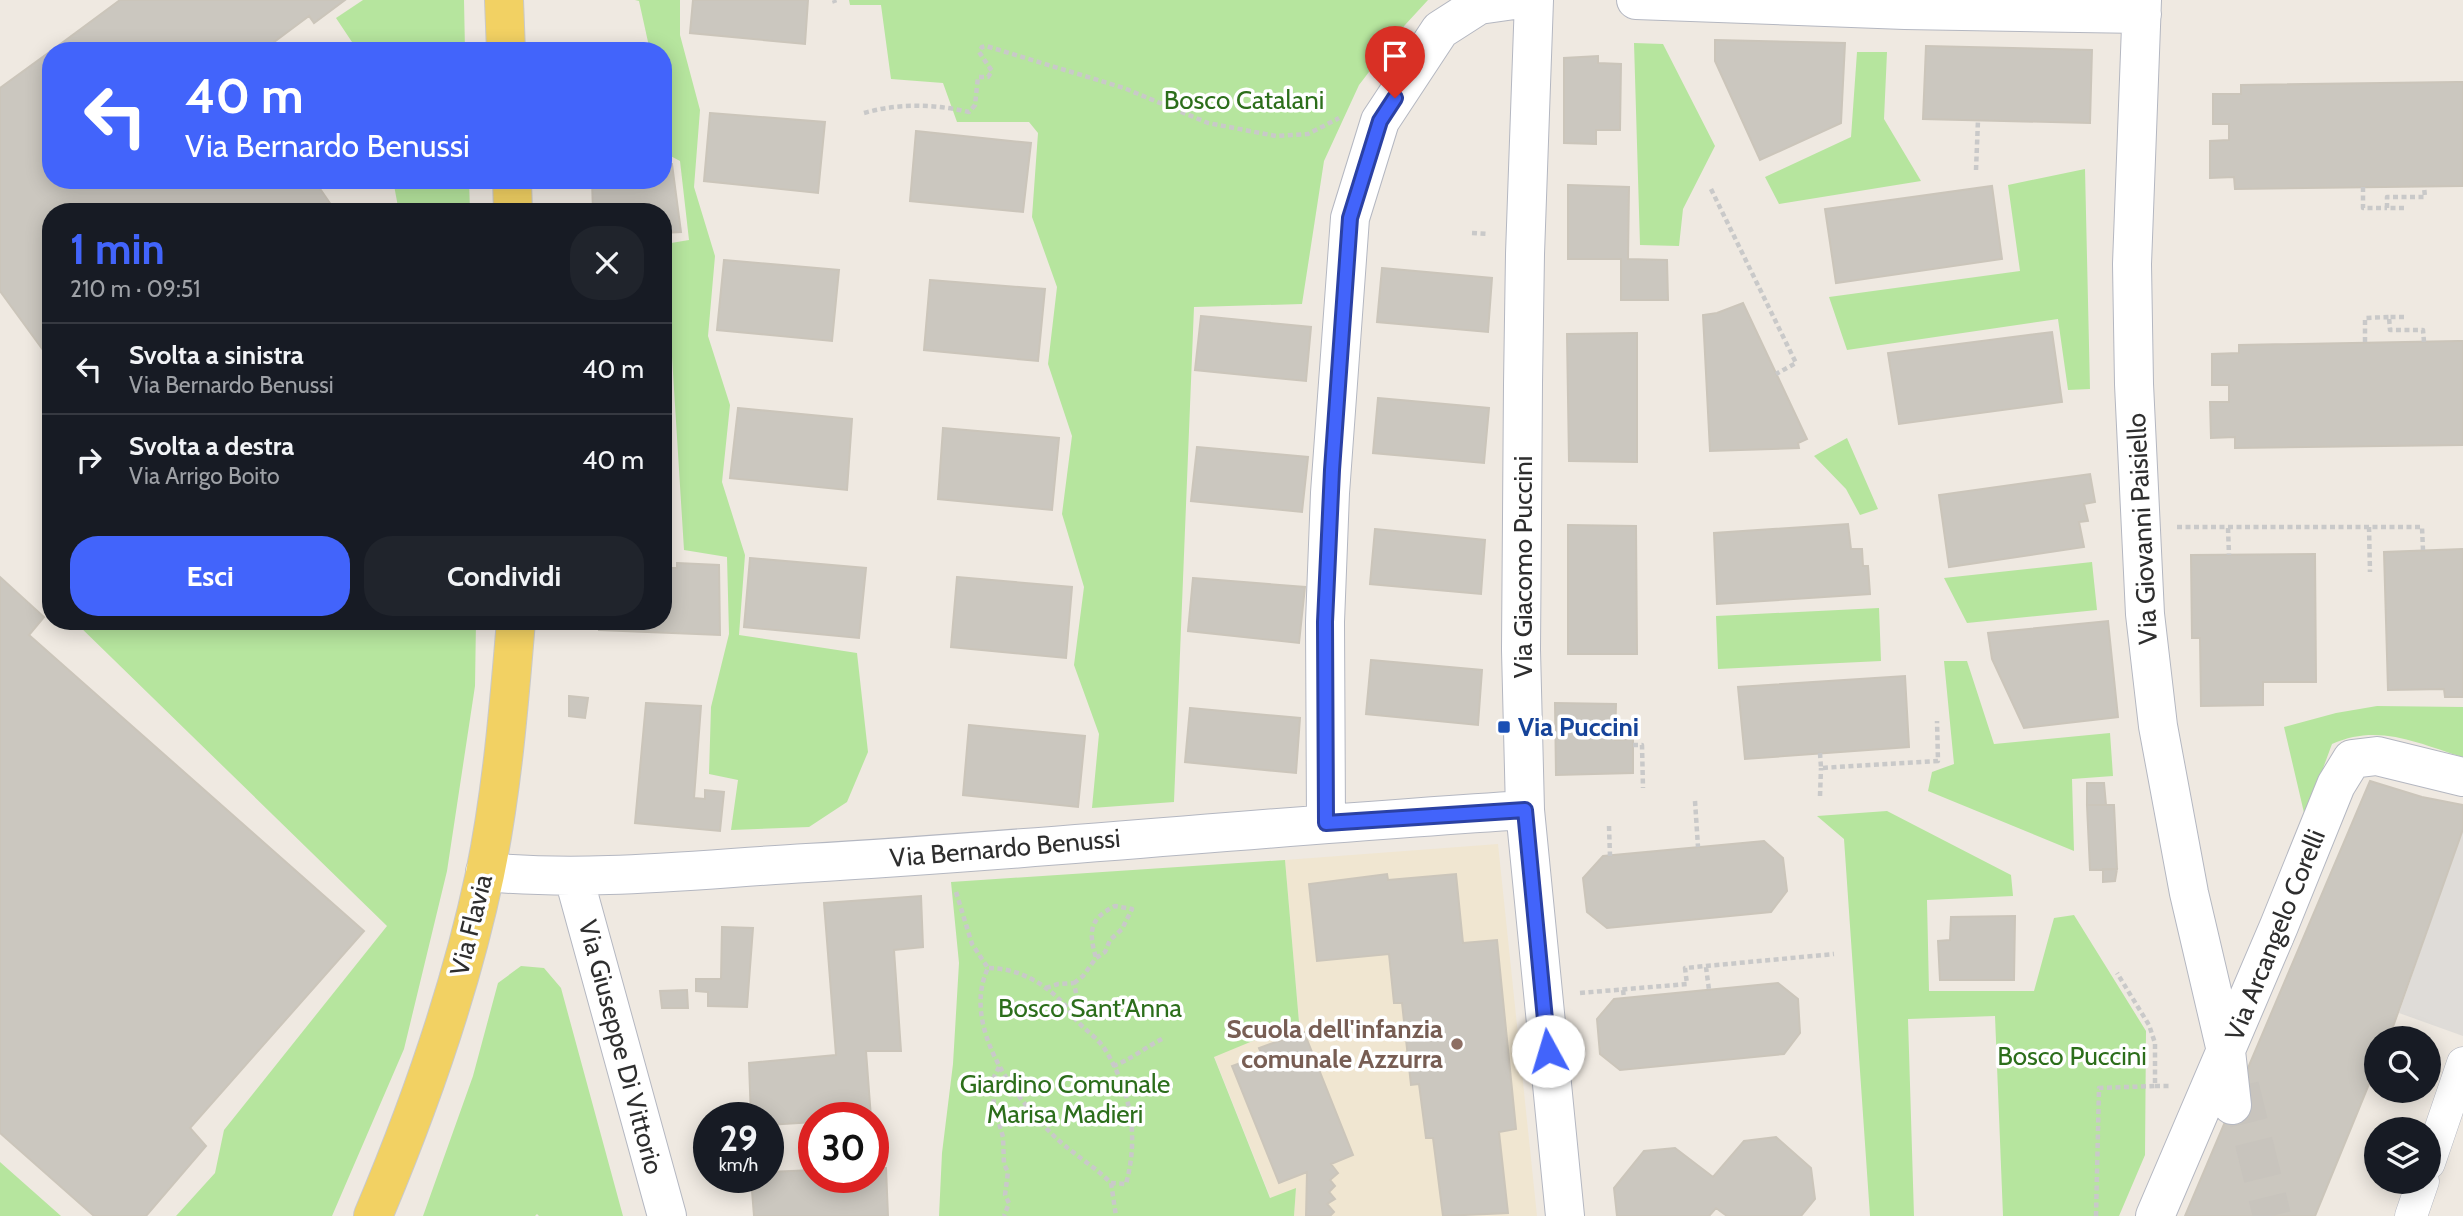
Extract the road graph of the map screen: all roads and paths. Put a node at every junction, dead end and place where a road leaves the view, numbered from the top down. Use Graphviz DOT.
graph roads {
  1 [pos="504,0"];
  2 [pos="1514,0"];
  3 [pos="1534,0"];
  4 [pos="1636,0"];
  5 [pos="1653,0"];
  6 [pos="2142,7"];
  7 [pos="506,42"];
  8 [pos="864,113"];
  9 [pos="1346,115"];
  10 [pos="1978,120"];
  11 [pos="1976,170"];
  12 [pos="2363,187"];
  13 [pos="2424,187"];
  14 [pos="1711,190"];
  15 [pos="2387,208"];
  16 [pos="2404,208"];
  17 [pos="2389,317"];
  18 [pos="2404,317"];
  19 [pos="2365,342"];
  20 [pos="2424,342"];
  21 [pos="1776,374"];
  22 [pos="2166,527"];
  23 [pos="2228,527"];
  24 [pos="2368,527"];
  25 [pos="2423,550"];
  26 [pos="2229,555"];
  27 [pos="2370,572"];
  28 [pos="515,630"];
  29 [pos="1937,722"];
  30 [pos="1633,745"];
  31 [pos="1820,754"];
  32 [pos="1821,768"];
  33 [pos="2463,777"];
  34 [pos="1643,788"];
  35 [pos="1820,796"];
  36 [pos="1695,801"];
  37 [pos="1525,810"];
  38 [pos="1326,823"];
  39 [pos="1609,826"];
  40 [pos="1698,847"];
  41 [pos="1610,856"];
  42 [pos="485,872"];
  43 [pos="574,878"];
  44 [pos="954,885"];
  45 [pos="1834,954"];
  46 [pos="1096,958"];
  47 [pos="1706,967"];
  48 [pos="988,968"];
  49 [pos="2117,973"];
  50 [pos="1074,983"];
  51 [pos="1045,988"];
  52 [pos="1623,990"];
  53 [pos="1709,990"];
  54 [pos="1570,994"];
  55 [pos="1624,998"];
  56 [pos="1072,1015"];
  57 [pos="1163,1039"];
  58 [pos="2226,1051"];
  59 [pos="2463,1063"];
  60 [pos="1113,1066"];
  61 [pos="999,1067"];
  62 [pos="2236,1096"];
  63 [pos="2441,1128"];
  64 [pos="1111,1183"];
  65 [pos="2419,1194"];
  66 [pos="373,1216"];
  67 [pos="667,1216"];
  68 [pos="1003,1216"];
  69 [pos="1115,1216"];
  70 [pos="1565,1216"];
  71 [pos="2096,1216"];
  72 [pos="2155,1216"];
  73 [pos="2411,1216"];
  1 -- 7 [label="main road"];
  2 -- 38 [label="street"];
  3 -- 37 [label="street, Via Giacomo Puccini"];
  4 -- 5 [label="street"];
  5 -- 6 [label="street"];
  6 -- 58 [label="street, Via Giovanni Paisiello"];
  8 -- 9 [label="path"];
  10 -- 11 [label="path"];
  12 -- 15 [label="path"];
  13 -- 15 [label="path"];
  14 -- 21 [label="path"];
  15 -- 16 [label="path"];
  17 -- 18 [label="path"];
  17 -- 19 [label="path"];
  17 -- 20 [label="path"];
  22 -- 23 [label="path"];
  23 -- 24 [label="path"];
  23 -- 26 [label="path"];
  24 -- 25 [label="path"];
  24 -- 27 [label="path"];
  28 -- 42 [label="main road, Via Flavia"];
  29 -- 32 [label="path"];
  30 -- 34 [label="path"];
  31 -- 32 [label="path"];
  32 -- 35 [label="path"];
  33 -- 58 [label="street, Via Arcangelo Corelli"];
  36 -- 40 [label="path"];
  37 -- 38 [label="street, Via Bernardo Benussi"];
  37 -- 70 [label="street, Via Giacomo Puccini"];
  38 -- 43 [label="street, Via Bernardo Benussi"];
  39 -- 41 [label="path"];
  42 -- 43 [label="street, Via Bernardo Benussi"];
  42 -- 66 [label="main road, Via Flavia"];
  43 -- 67 [label="street, Via Giuseppe Di Vittorio"];
  44 -- 48 [label="path"];
  45 -- 47 [label="path"];
  46 -- 46 [label="path"];
  46 -- 50 [label="path"];
  47 -- 52 [label="path"];
  47 -- 53 [label="path"];
  48 -- 51 [label="path"];
  48 -- 61 [label="path"];
  49 -- 71 [label="path"];
  50 -- 51 [label="path"];
  50 -- 56 [label="path"];
  51 -- 56 [label="path"];
  52 -- 54 [label="path"];
  52 -- 55 [label="path"];
  56 -- 60 [label="path"];
  57 -- 60 [label="path"];
  58 -- 62 [label="street, Via Giovanni Paisiello"];
  58 -- 72 [label="street, Via Arcangelo Corelli"];
  59 -- 63 [label="street"];
  60 -- 64 [label="path"];
  61 -- 64 [label="path"];
  61 -- 68 [label="path"];
  64 -- 69 [label="path"];
  65 -- 73 [label="street"];
}
